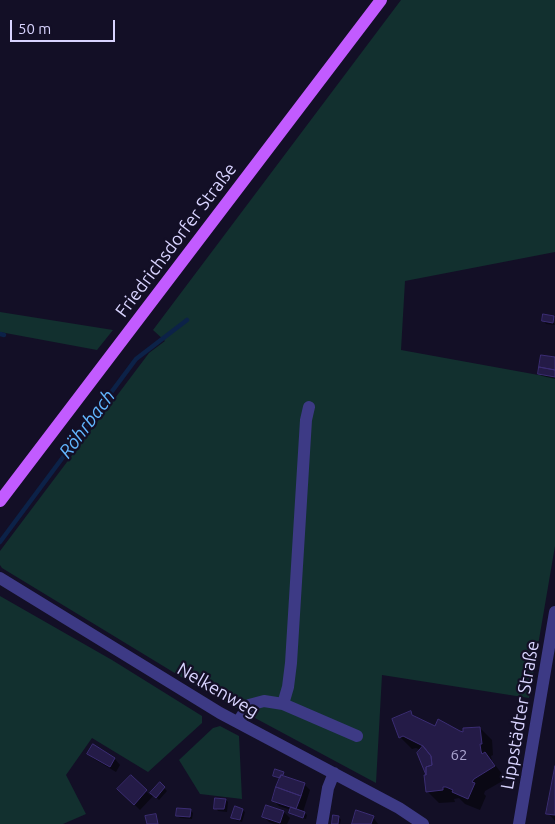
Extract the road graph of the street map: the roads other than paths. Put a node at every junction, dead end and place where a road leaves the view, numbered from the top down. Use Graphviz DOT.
graph roads {
  1 [pos="380,0"];
  2 [pos="309,407"];
  3 [pos="0,501"];
  4 [pos="0,578"];
  5 [pos="555,612"];
  6 [pos="283,704"];
  7 [pos="238,722"];
  8 [pos="356,736"];
  9 [pos="334,773"];
  10 [pos="322,824"];
  11 [pos="423,824"];
  12 [pos="519,824"];
  1 -- 3 [label="main road, Friedrichsdorfer Straße"];
  2 -- 6 [label="street"];
  4 -- 7 [label="street, Nelkenweg"];
  5 -- 12 [label="street, Lippstädter Straße"];
  6 -- 7 [label="street"];
  6 -- 8 [label="street"];
  7 -- 9 [label="street, Nelkenweg"];
  9 -- 10 [label="street"];
  9 -- 11 [label="street, Nelkenweg"];
}
